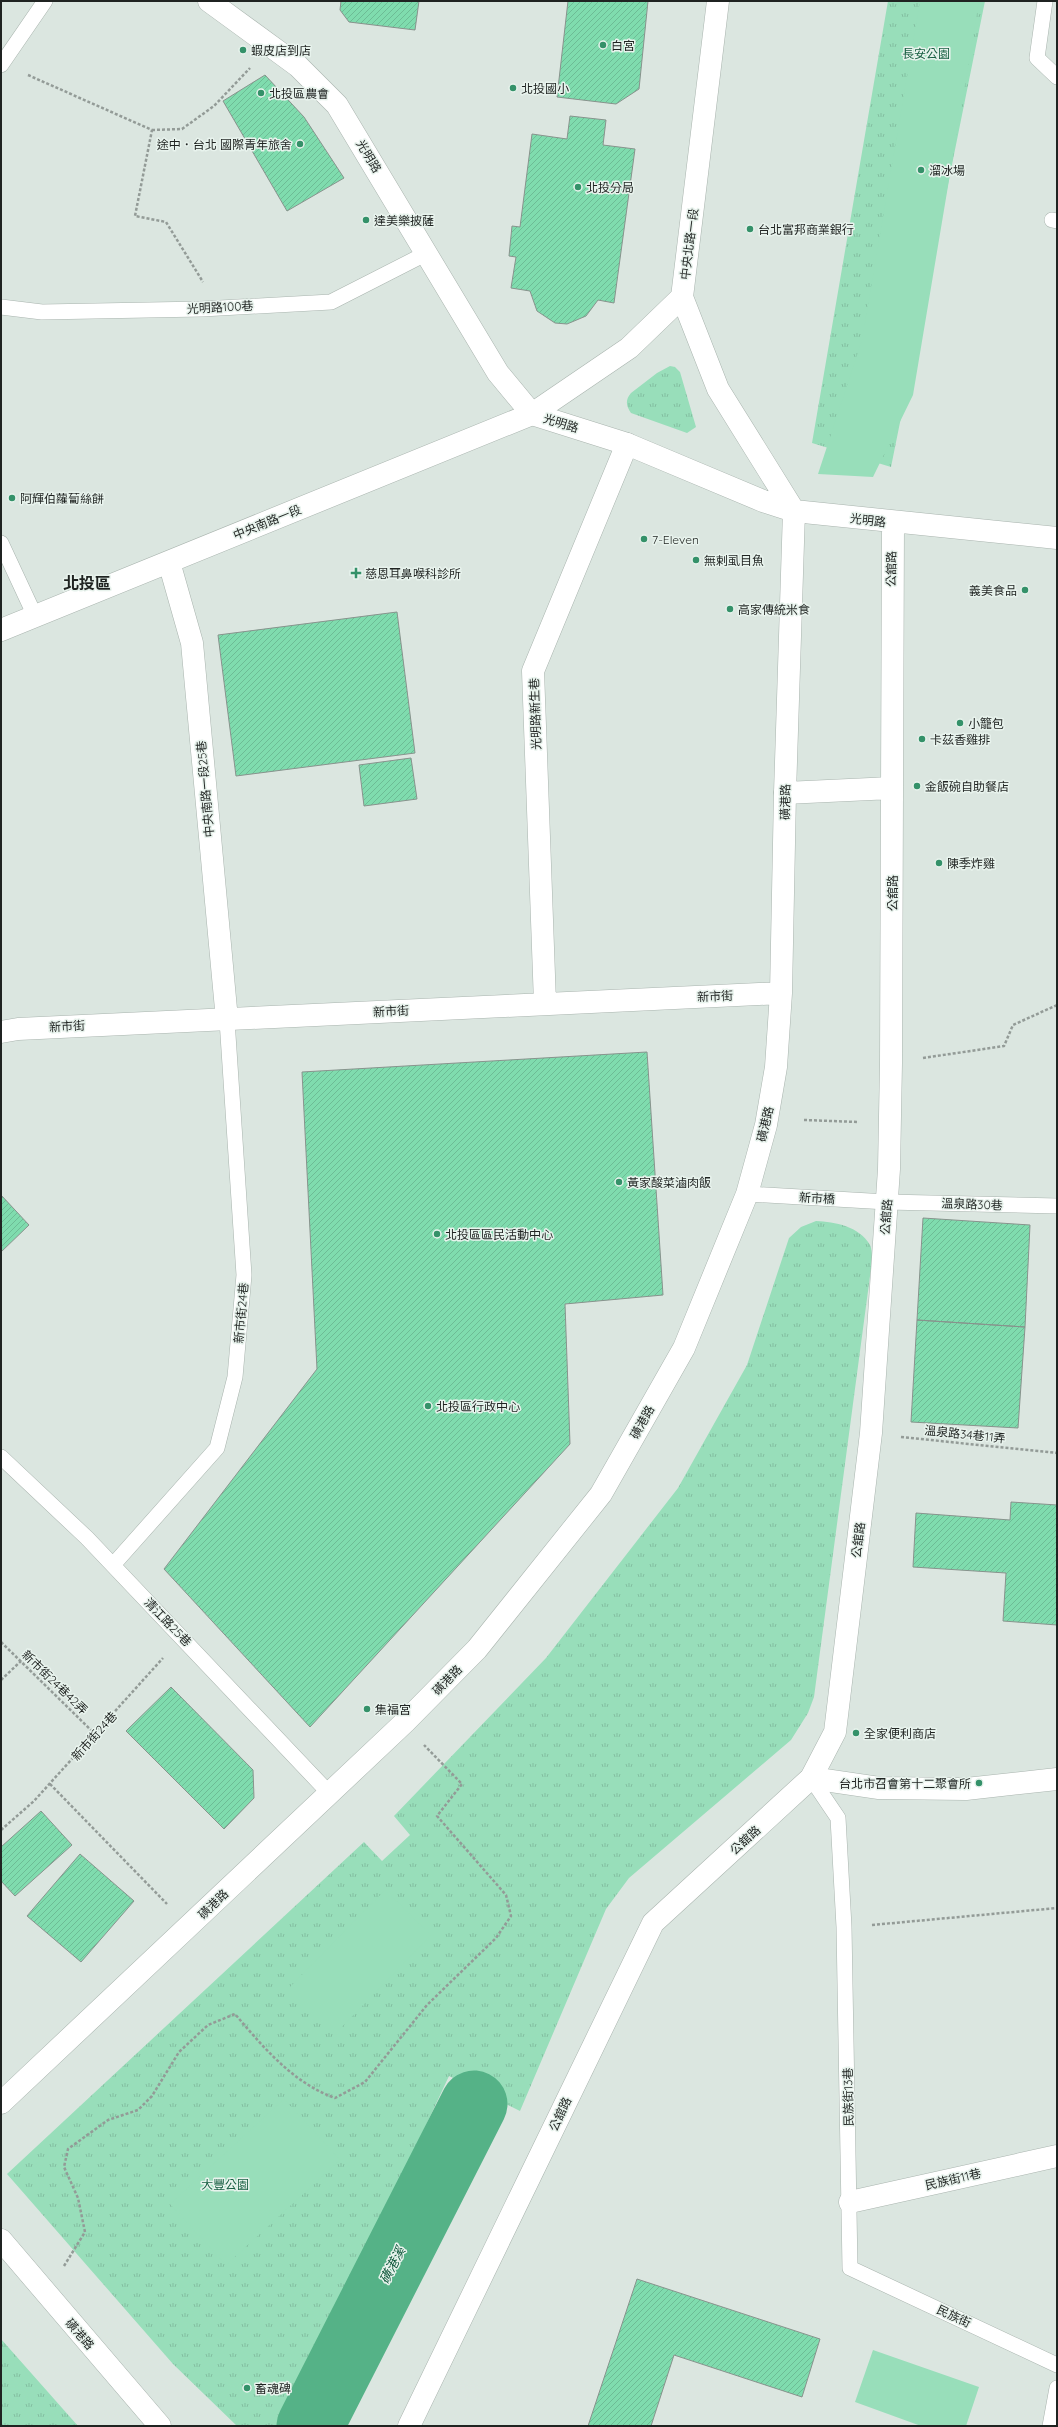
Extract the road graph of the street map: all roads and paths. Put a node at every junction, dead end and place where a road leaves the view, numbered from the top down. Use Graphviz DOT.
graph roads {
  1 [pos="45,1"];
  2 [pos="209,1"];
  3 [pos="718,1"];
  4 [pos="1045,1"];
  5 [pos="271,46"];
  6 [pos="2,64"];
  7 [pos="1057,77"];
  8 [pos="152,130"];
  9 [pos="427,253"];
  10 [pos="682,297"];
  11 [pos="1,307"];
  12 [pos="219,307"];
  13 [pos="532,414"];
  14 [pos="627,444"];
  15 [pos="794,511"];
  16 [pos="893,523"];
  17 [pos="1057,538"];
  18 [pos="1,543"];
  19 [pos="169,562"];
  20 [pos="36,616"];
  21 [pos="1,630"];
  22 [pos="892,788"];
  23 [pos="785,793"];
  24 [pos="781,993"];
  25 [pos="545,1003"];
  26 [pos="1057,1005"];
  27 [pos="227,1020"];
  28 [pos="1,1032"];
  29 [pos="891,1063"];
  30 [pos="804,1120"];
  31 [pos="867,1122"];
  32 [pos="748,1194"];
  33 [pos="887,1202"];
  34 [pos="1057,1206"];
  35 [pos="871,1433"];
  36 [pos="1057,1453"];
  37 [pos="1,1456"];
  38 [pos="113,1566"];
  39 [pos="182,1637"];
  40 [pos="1,1642"];
  41 [pos="21,1661"];
  42 [pos="1,1680"];
  43 [pos="405,1722"];
  44 [pos="96,1734"];
  45 [pos="811,1778"];
  46 [pos="1057,1779"];
  47 [pos="50,1784"];
  48 [pos="329,1793"];
  49 [pos="1,1830"];
  50 [pos="1057,1908"];
  51 [pos="189,1927"];
  52 [pos="844,1927"];
  53 [pos="1,2103"];
  54 [pos="1057,2156"];
  55 [pos="850,2202"];
  56 [pos="1,2240"];
  57 [pos="850,2268"];
  58 [pos="47,2297"];
  59 [pos="1057,2365"];
  60 [pos="1057,2388"];
  61 [pos="160,2426"];
  62 [pos="409,2426"];
  63 [pos="1050,2426"];
  1 -- 6 [label="lane"];
  2 -- 5 [label="street, 光明路"];
  3 -- 10 [label="street, 中央北路一段"];
  4 -- 7 [label="lane"];
  5 -- 8 [label="path"];
  5 -- 9 [label="street, 光明路"];
  6 -- 8 [label="path"];
  8 -- 12 [label="path"];
  9 -- 12 [label="lane, 光明路100巷"];
  9 -- 13 [label="street, 光明路"];
  10 -- 13 [label="street, 中央北路一段"];
  10 -- 15 [label="street"];
  11 -- 12 [label="lane, 光明路100巷"];
  13 -- 14 [label="street, 光明路"];
  13 -- 19 [label="street, 中央南路一段"];
  14 -- 15 [label="street, 光明路"];
  14 -- 25 [label="street, 光明路新生巷"];
  15 -- 16 [label="street, 光明路"];
  15 -- 23 [label="street, 磺港路"];
  16 -- 17 [label="street, 光明路"];
  16 -- 22 [label="street, 公舘路"];
  18 -- 20 [label="lane"];
  19 -- 20 [label="street, 中央南路一段"];
  19 -- 27 [label="street, 中央南路一段25巷"];
  20 -- 21 [label="street, 中央南路一段"];
  22 -- 23 [label="street"];
  22 -- 29 [label="street, 公舘路"];
  23 -- 24 [label="street, 磺港路"];
  24 -- 25 [label="street, 新市街"];
  24 -- 32 [label="street, 磺港路"];
  25 -- 27 [label="street, 新市街"];
  26 -- 29 [label="path"];
  27 -- 28 [label="street, 新市街"];
  27 -- 38 [label="lane, 新市街24巷"];
  29 -- 33 [label="street, 公舘路"];
  30 -- 31 [label="path"];
  32 -- 33 [label="lane, 新市橋"];
  32 -- 43 [label="street, 磺港路"];
  33 -- 34 [label="lane, 溫泉路30巷"];
  33 -- 35 [label="street, 公舘路"];
  35 -- 36 [label="path, 溫泉路34巷11弄"];
  35 -- 45 [label="street, 公舘路"];
  37 -- 38 [label="lane, 清江路25巷"];
  38 -- 39 [label="lane, 清江路25巷"];
  39 -- 44 [label="path, 新市街24巷"];
  39 -- 48 [label="lane, 清江路25巷"];
  40 -- 41 [label="path, 新市街24巷42弄"];
  41 -- 42 [label="path"];
  41 -- 44 [label="path, 新市街24巷42弄"];
  43 -- 48 [label="street, 磺港路"];
  43 -- 58 [label="path"];
  44 -- 47 [label="path, 新市街24巷"];
  45 -- 46 [label="street"];
  45 -- 52 [label="lane, 民族街13巷"];
  45 -- 62 [label="street, 公舘路"];
  47 -- 49 [label="path, 新市街24巷"];
  47 -- 51 [label="path"];
  48 -- 51 [label="street, 磺港路"];
  50 -- 52 [label="path"];
  51 -- 53 [label="street, 磺港路"];
  52 -- 55 [label="lane, 民族街13巷"];
  54 -- 55 [label="street, 民族街11巷"];
  55 -- 57 [label="lane, 民族街13巷"];
  56 -- 58 [label="street, 磺港路"];
  57 -- 59 [label="lane, 民族街"];
  58 -- 61 [label="street, 磺港路"];
  60 -- 63 [label="lane"];
}
